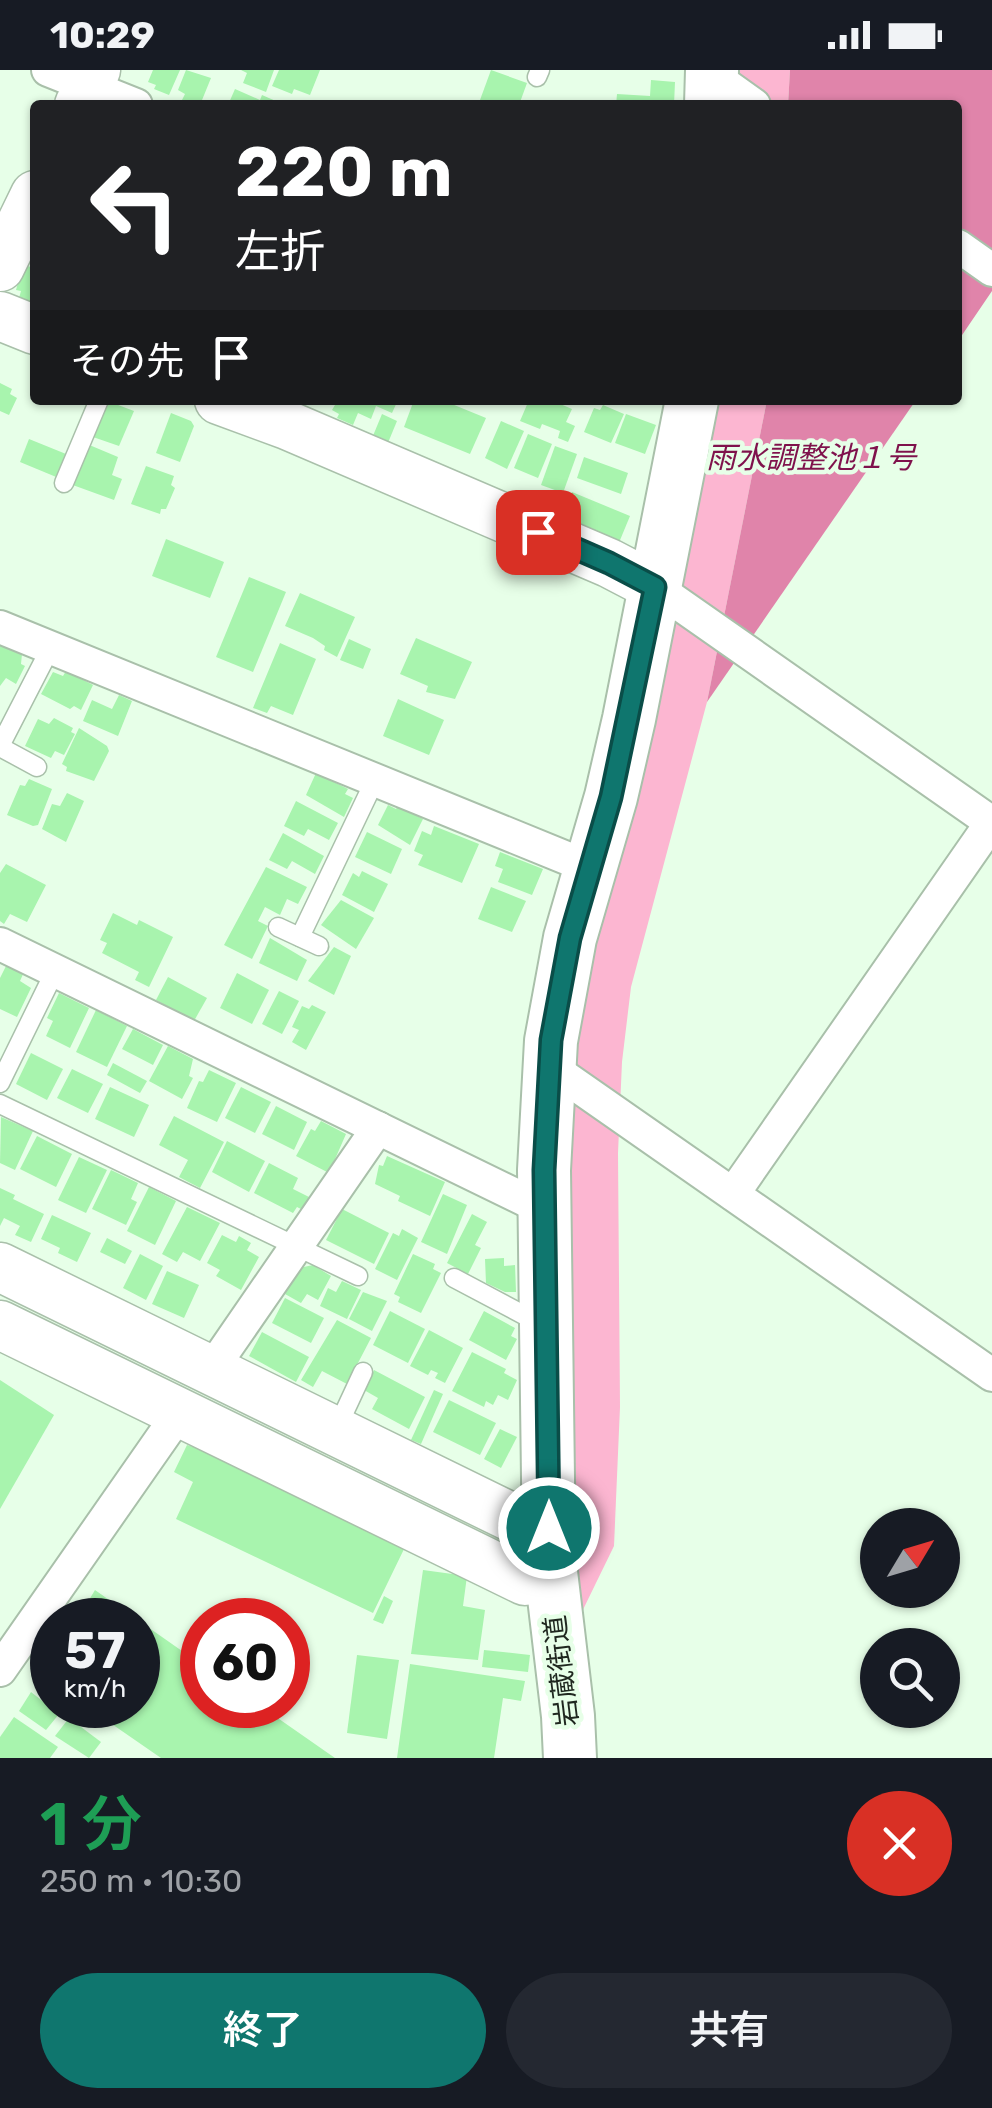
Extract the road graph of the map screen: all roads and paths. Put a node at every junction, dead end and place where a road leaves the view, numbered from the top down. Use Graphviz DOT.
graph roads {
  1 [pos="710,80"];
  2 [pos="78,83"];
  3 [pos="123,100"];
  4 [pos="745,100"];
  5 [pos="30,205"];
  6 [pos="962,249"];
  7 [pos="0,267"];
  8 [pos="992,270"];
  9 [pos="0,316"];
  10 [pos="30,328"];
  11 [pos="98,405"];
  12 [pos="238,405"];
  13 [pos="691,405"];
  14 [pos="64,483"];
  15 [pos="655,587"];
  16 [pos="0,627"];
  17 [pos="50,647"];
  18 [pos="0,747"];
  19 [pos="36,767"];
  20 [pos="375,780"];
  21 [pos="992,823"];
  22 [pos="591,868"];
  23 [pos="278,927"];
  24 [pos="300,936"];
  25 [pos="0,944"];
  26 [pos="319,946"];
  27 [pos="54,972"];
  28 [pos="549,1066"];
  29 [pos="0,1084"];
  30 [pos="0,1104"];
  31 [pos="378,1128"];
  32 [pos="734,1194"];
  33 [pos="546,1210"];
  34 [pos="295,1247"];
  35 [pos="0,1267"];
  36 [pos="358,1276"];
  37 [pos="454,1278"];
  38 [pos="0,1325"];
  39 [pos="548,1328"];
  40 [pos="211,1370"];
  41 [pos="363,1372"];
  42 [pos="992,1375"];
  43 [pos="180,1412"];
  44 [pos="335,1432"];
  45 [pos="548,1555"];
  46 [pos="0,1670"];
  47 [pos="570,1758"];
  1 -- 4 [label="street"];
  2 -- 3 [label="street"];
  5 -- 7 [label="street"];
  6 -- 8 [label="street"];
  9 -- 10 [label="street"];
  11 -- 14 [label="lane"];
  12 -- 15 [label="street"];
  13 -- 15 [label="main road, 岩蔵街道"];
  15 -- 21 [label="street"];
  15 -- 22 [label="main road, 岩蔵街道"];
  16 -- 17 [label="street"];
  17 -- 18 [label="lane"];
  17 -- 20 [label="street"];
  18 -- 19 [label="lane"];
  20 -- 22 [label="street"];
  20 -- 24 [label="lane"];
  21 -- 32 [label="street"];
  22 -- 28 [label="main road, 岩蔵街道"];
  23 -- 24 [label="lane"];
  24 -- 26 [label="lane"];
  25 -- 27 [label="street"];
  27 -- 29 [label="lane"];
  27 -- 31 [label="street"];
  28 -- 32 [label="street"];
  28 -- 33 [label="main road, 岩蔵街道"];
  30 -- 34 [label="lane"];
  31 -- 33 [label="street"];
  31 -- 34 [label="street"];
  32 -- 42 [label="street"];
  33 -- 39 [label="main road, 岩蔵街道"];
  34 -- 36 [label="lane"];
  34 -- 40 [label="street"];
  35 -- 40 [label="street"];
  37 -- 39 [label="lane"];
  38 -- 43 [label="street"];
  39 -- 45 [label="main road, 岩蔵街道"];
  40 -- 44 [label="street"];
  41 -- 44 [label="lane"];
  43 -- 45 [label="street"];
  43 -- 46 [label="street"];
  44 -- 45 [label="street"];
  45 -- 47 [label="main road, 岩蔵街道"];
}
